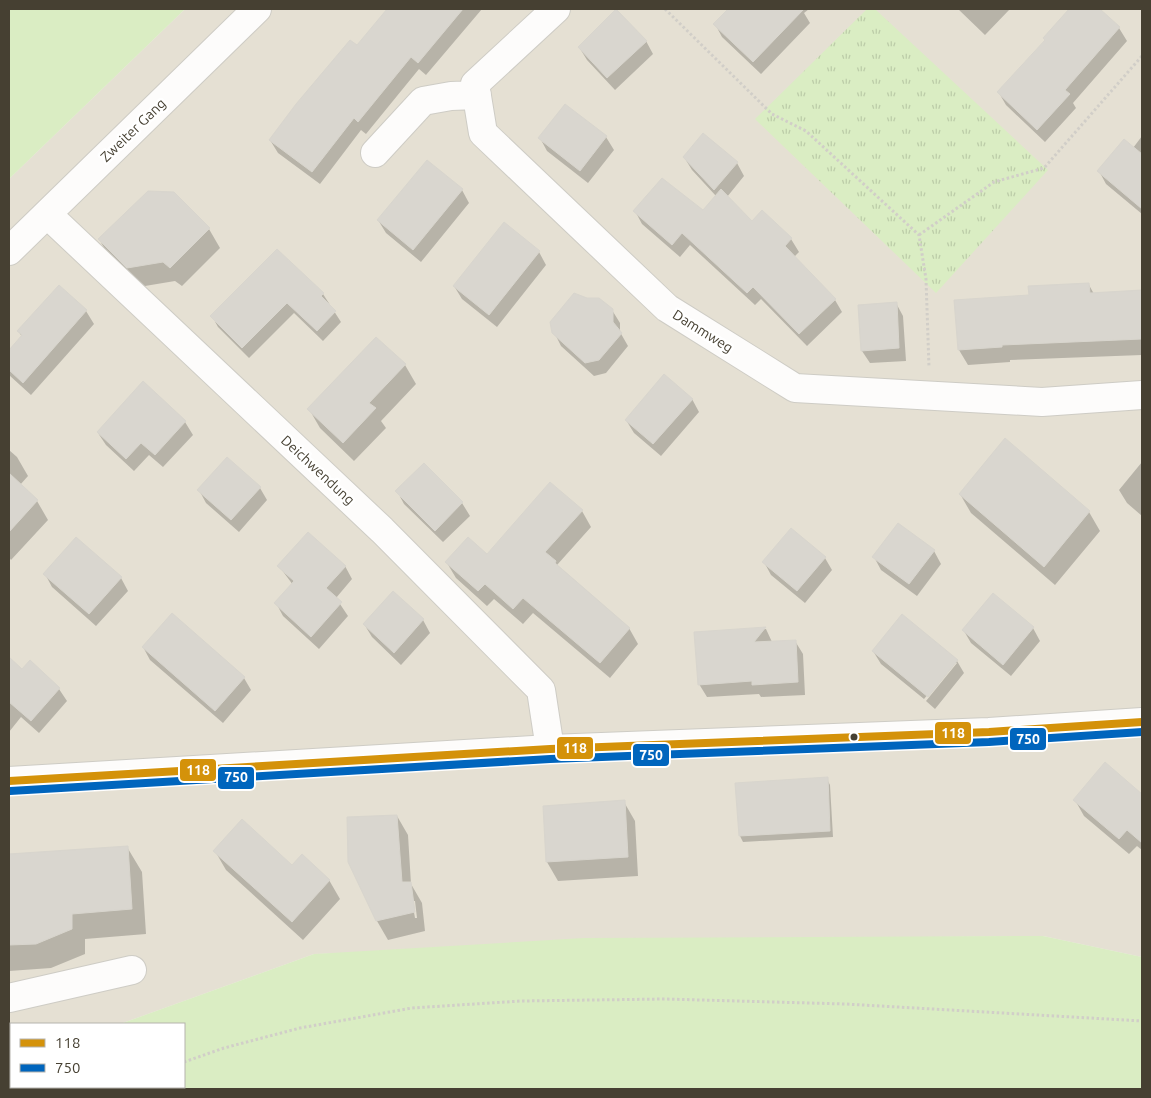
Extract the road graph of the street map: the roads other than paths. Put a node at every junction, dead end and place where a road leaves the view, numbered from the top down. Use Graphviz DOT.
graph roads {
  1 [pos="258,9"];
  2 [pos="556,9"];
  3 [pos="477,95"];
  4 [pos="375,153"];
  5 [pos="47,214"];
  6 [pos="9,251"];
  7 [pos="1142,395"];
  8 [pos="1142,722"];
  9 [pos="550,749"];
  10 [pos="9,781"];
  11 [pos="132,970"];
  12 [pos="9,998"];
  1 -- 5 [label="street, Zweiter Gang"];
  2 -- 3 [label="street"];
  3 -- 4 [label="street"];
  3 -- 7 [label="street, Dammweg"];
  5 -- 6 [label="street, Zweiter Gang"];
  5 -- 9 [label="street, Deichwendung"];
  8 -- 9 [label="street"];
  9 -- 10 [label="street"];
  11 -- 12 [label="street"];
}
